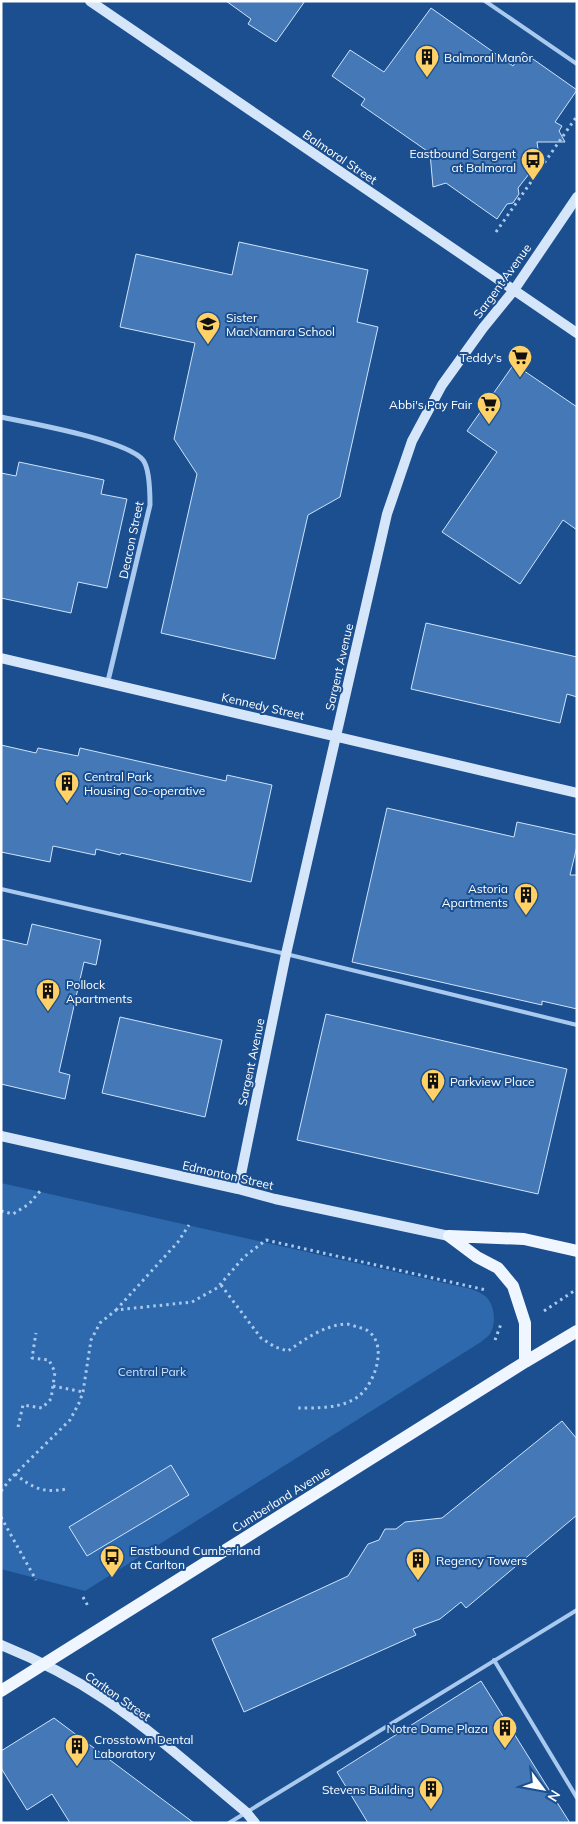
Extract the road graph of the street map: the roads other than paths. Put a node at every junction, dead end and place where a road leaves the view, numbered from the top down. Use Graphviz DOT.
graph roads {
  1 [pos="90,1"];
  2 [pos="486,1"];
  3 [pos="577,64"];
  4 [pos="577,197"];
  5 [pos="514,290"];
  6 [pos="577,333"];
  7 [pos="1,417"];
  8 [pos="1,658"];
  9 [pos="108,682"];
  10 [pos="336,736"];
  11 [pos="577,793"];
  12 [pos="1,889"];
  13 [pos="286,954"];
  14 [pos="577,1025"];
  15 [pos="1,1136"];
  16 [pos="238,1189"];
  17 [pos="449,1236"];
  18 [pos="577,1251"];
  19 [pos="577,1332"];
  20 [pos="525,1362"];
  21 [pos="577,1610"];
  22 [pos="1,1645"];
  23 [pos="494,1660"];
  24 [pos="45,1664"];
  25 [pos="1,1691"];
  26 [pos="577,1798"];
  27 [pos="246,1812"];
  28 [pos="229,1823"];
  29 [pos="255,1823"];
  1 -- 5 [label="street, Balmoral Street"];
  2 -- 3 [label="lane"];
  4 -- 5 [label="street, Sargent Avenue"];
  5 -- 6 [label="street, Balmoral Street"];
  5 -- 10 [label="street, Sargent Avenue"];
  7 -- 9 [label="street, Deacon Street"];
  8 -- 9 [label="street, Kennedy Street"];
  9 -- 10 [label="street, Kennedy Street"];
  10 -- 11 [label="street, Kennedy Street"];
  10 -- 13 [label="street, Sargent Avenue"];
  12 -- 13 [label="lane"];
  13 -- 14 [label="lane"];
  13 -- 16 [label="street, Sargent Avenue"];
  15 -- 16 [label="street, Edmonton Street"];
  16 -- 17 [label="street, Edmonton Street"];
  17 -- 18 [label="main road"];
  17 -- 20 [label="main road"];
  19 -- 20 [label="main road, Cumberland Avenue"];
  20 -- 24 [label="main road, Cumberland Avenue"];
  21 -- 23 [label="lane"];
  22 -- 24 [label="street, Carlton Street"];
  23 -- 26 [label="lane"];
  23 -- 27 [label="lane"];
  24 -- 25 [label="main road, Cumberland Avenue"];
  24 -- 27 [label="street, Carlton Street"];
  27 -- 28 [label="lane"];
  27 -- 29 [label="street, Carlton Street"];
}
